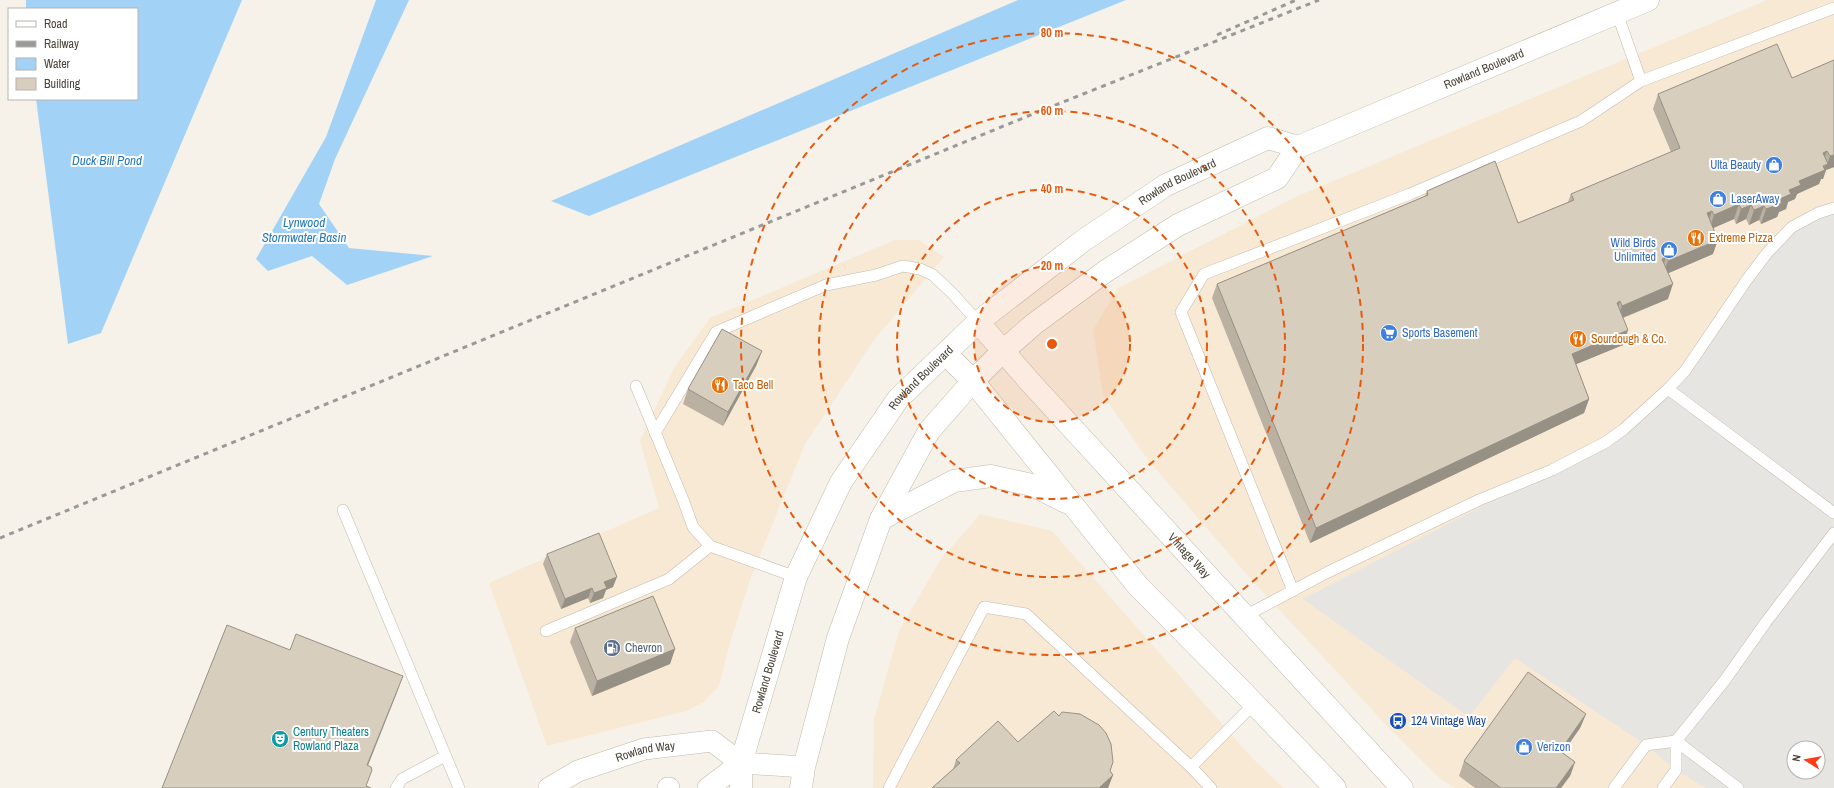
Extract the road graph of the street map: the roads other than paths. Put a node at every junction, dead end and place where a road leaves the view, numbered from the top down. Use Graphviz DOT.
graph roads {
  1 [pos="1648,0"];
  2 [pos="1834,8"];
  3 [pos="1617,13"];
  4 [pos="1641,81"];
  5 [pos="1298,147"];
  6 [pos="1834,208"];
  7 [pos="978,322"];
  8 [pos="1003,351"];
  9 [pos="946,354"];
  10 [pos="973,381"];
  11 [pos="636,386"];
  12 [pos="1668,389"];
  13 [pos="656,433"];
  14 [pos="1072,505"];
  15 [pos="343,510"];
  16 [pos="1834,513"];
  17 [pos="881,519"];
  18 [pos="1834,533"];
  19 [pos="710,546"];
  20 [pos="796,577"];
  21 [pos="1294,591"];
  22 [pos="1245,616"];
  23 [pos="546,630"];
  24 [pos="1254,704"];
  25 [pos="1676,742"];
  26 [pos="446,756"];
  27 [pos="741,763"];
  28 [pos="1191,767"];
  29 [pos="802,778"];
  30 [pos="396,788"];
  31 [pos="459,788"];
  32 [pos="549,788"];
  33 [pos="708,788"];
  34 [pos="741,788"];
  35 [pos="889,788"];
  36 [pos="1211,788"];
  37 [pos="1335,788"];
  38 [pos="1402,788"];
  39 [pos="1614,788"];
  40 [pos="1663,788"];
  41 [pos="1738,788"];
  1 -- 3 [label="street, Rowland Boulevard"];
  2 -- 4 [label="lane"];
  3 -- 4 [label="lane"];
  3 -- 5 [label="street, Rowland Boulevard"];
  4 -- 21 [label="lane"];
  5 -- 7 [label="street, Rowland Boulevard"];
  5 -- 8 [label="street"];
  6 -- 12 [label="lane"];
  7 -- 8 [label="street, Vintage Way"];
  7 -- 9 [label="street, Rowland Boulevard"];
  7 -- 13 [label="lane"];
  8 -- 10 [label="street"];
  8 -- 22 [label="street, Vintage Way"];
  9 -- 10 [label="street"];
  9 -- 20 [label="street, Rowland Boulevard"];
  10 -- 14 [label="street"];
  10 -- 17 [label="street"];
  11 -- 13 [label="lane"];
  12 -- 16 [label="lane"];
  12 -- 21 [label="lane"];
  13 -- 19 [label="lane"];
  14 -- 17 [label="street"];
  14 -- 24 [label="street"];
  15 -- 26 [label="lane"];
  17 -- 29 [label="street"];
  18 -- 25 [label="lane"];
  19 -- 20 [label="lane"];
  19 -- 23 [label="lane"];
  20 -- 27 [label="street, Rowland Boulevard"];
  21 -- 22 [label="lane"];
  22 -- 38 [label="street, Vintage Way"];
  24 -- 28 [label="lane"];
  24 -- 37 [label="street"];
  25 -- 39 [label="lane"];
  25 -- 40 [label="lane"];
  25 -- 41 [label="lane"];
  26 -- 30 [label="lane"];
  26 -- 31 [label="lane"];
  27 -- 29 [label="street"];
  27 -- 32 [label="street, Rowland Way"];
  27 -- 33 [label="street"];
  27 -- 34 [label="street, Rowland Boulevard"];
  28 -- 35 [label="lane"];
  28 -- 36 [label="lane"];
}
